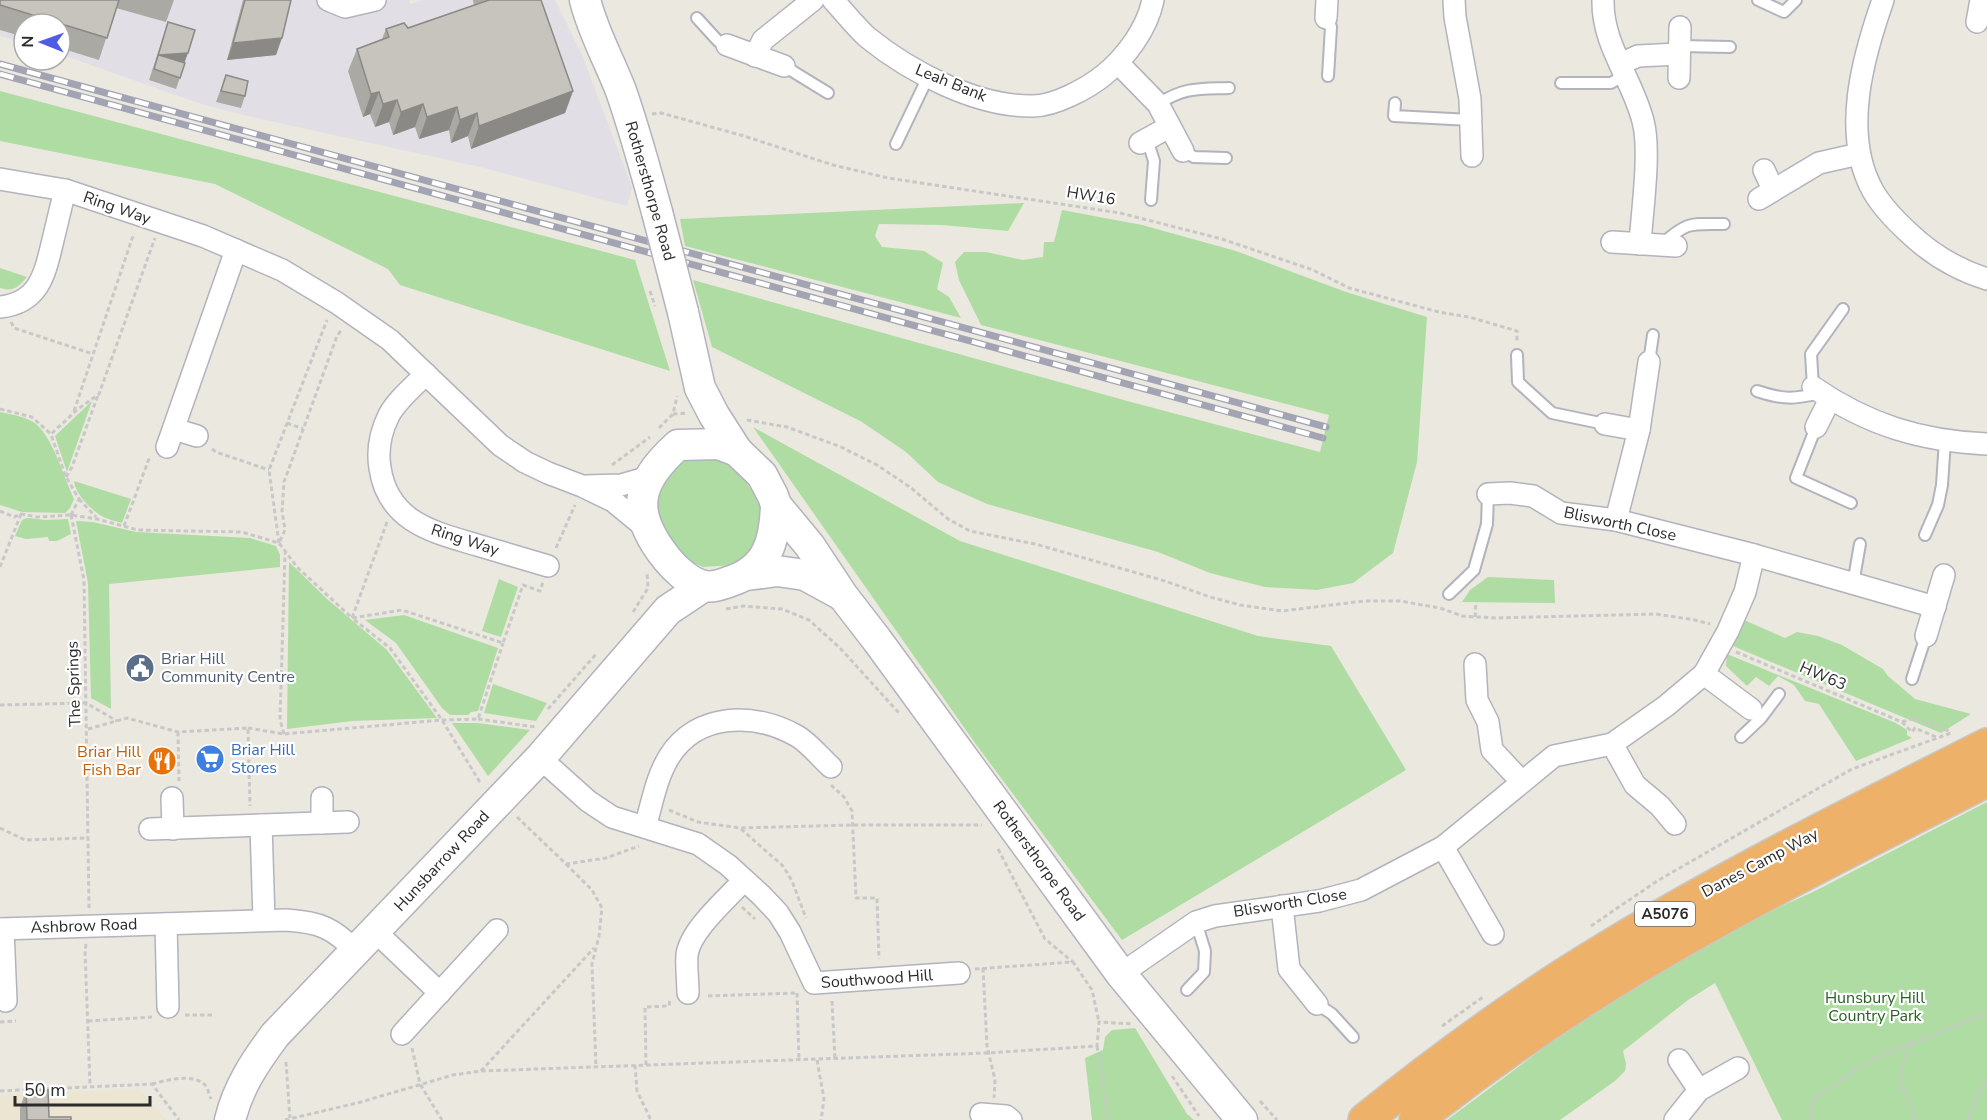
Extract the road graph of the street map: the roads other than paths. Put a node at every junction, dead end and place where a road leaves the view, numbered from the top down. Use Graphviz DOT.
graph roads {
  1 [pos="328,0"];
  2 [pos="375,0"];
  3 [pos="585,0"];
  4 [pos="813,0"];
  5 [pos="833,0"];
  6 [pos="1153,0"];
  7 [pos="1454,0"];
  8 [pos="1603,0"];
  9 [pos="1758,0"];
  10 [pos="1796,0"];
  11 [pos="1883,0"];
  12 [pos="1981,0"];
  13 [pos="1326,9"];
  14 [pos="697,18"];
  15 [pos="1977,22"];
  16 [pos="1679,42"];
  17 [pos="727,45"];
  18 [pos="1730,47"];
  19 [pos="755,56"];
  20 [pos="1119,63"];
  21 [pos="784,66"];
  22 [pos="1622,69"];
  23 [pos="1328,76"];
  24 [pos="928,77"];
  25 [pos="1679,78"];
  26 [pos="1561,83"];
  27 [pos="1229,88"];
  28 [pos="828,93"];
  29 [pos="1395,103"];
  30 [pos="1158,104"];
  31 [pos="1471,120"];
  32 [pos="1169,127"];
  33 [pos="1143,141"];
  34 [pos="896,144"];
  35 [pos="1183,151"];
  36 [pos="1859,154"];
  37 [pos="1472,156"];
  38 [pos="1226,158"];
  39 [pos="1764,170"];
  40 [pos="0,179"];
  41 [pos="65,190"];
  42 [pos="1151,200"];
  43 [pos="1724,224"];
  44 [pos="1612,242"];
  45 [pos="1640,244"];
  46 [pos="1669,246"];
  47 [pos="236,250"];
  48 [pos="1987,279"];
  49 [pos="2,307"];
  50 [pos="1844,309"];
  51 [pos="1653,335"];
  52 [pos="1517,355"];
  53 [pos="1649,362"];
  54 [pos="426,374"];
  55 [pos="1757,391"];
  56 [pos="1822,393"];
  57 [pos="695,407"];
  58 [pos="1605,424"];
  59 [pos="1816,427"];
  60 [pos="1639,430"];
  61 [pos="197,436"];
  62 [pos="1945,440"];
  63 [pos="1987,444"];
  64 [pos="678,445"];
  65 [pos="737,451"];
  66 [pos="649,477"];
  67 [pos="1488,494"];
  68 [pos="579,495"];
  69 [pos="1851,502"];
  70 [pos="776,505"];
  71 [pos="1616,520"];
  72 [pos="647,529"];
  73 [pos="1925,535"];
  74 [pos="1860,544"];
  75 [pos="1754,555"];
  76 [pos="548,566"];
  77 [pos="673,566"];
  78 [pos="747,574"];
  79 [pos="1944,575"];
  80 [pos="1853,584"];
  81 [pos="704,586"];
  82 [pos="1449,594"];
  83 [pos="843,596"];
  84 [pos="1935,607"];
  85 [pos="668,610"];
  86 [pos="1926,636"];
  87 [pos="1475,664"];
  88 [pos="1704,674"];
  89 [pos="1912,679"];
  90 [pos="1779,694"];
  91 [pos="1756,713"];
  92 [pos="1741,737"];
  93 [pos="1612,744"];
  94 [pos="1987,745"];
  95 [pos="540,758"];
  96 [pos="831,767"];
  97 [pos="1987,780"];
  98 [pos="1521,781"];
  99 [pos="172,798"];
  100 [pos="322,798"];
  101 [pos="348,822"];
  102 [pos="322,823"];
  103 [pos="1675,824"];
  104 [pos="256,826"];
  105 [pos="173,829"];
  106 [pos="150,830"];
  107 [pos="645,836"];
  108 [pos="1443,847"];
  109 [pos="744,880"];
  110 [pos="1282,906"];
  111 [pos="264,921"];
  112 [pos="1196,922"];
  113 [pos="166,924"];
  114 [pos="1,929"];
  115 [pos="497,930"];
  116 [pos="1494,934"];
  117 [pos="366,942"];
  118 [pos="959,973"];
  119 [pos="1121,974"];
  120 [pos="1186,990"];
  121 [pos="440,993"];
  122 [pos="688,993"];
  123 [pos="6,1001"];
  124 [pos="1317,1004"];
  125 [pos="168,1008"];
  126 [pos="406,1030"];
  127 [pos="1353,1037"];
  128 [pos="1679,1060"];
  129 [pos="1738,1068"];
  130 [pos="1699,1090"];
  131 [pos="232,1114"];
  132 [pos="1242,1120"];
  133 [pos="1365,1120"];
  134 [pos="1416,1120"];
  135 [pos="1675,1120"];
  1 -- 2 [label="street"];
  3 -- 57 [label="street, Rothersthorpe Road, bridge"];
  4 -- 19 [label="street"];
  5 -- 24 [label="street, Leah Bank"];
  6 -- 20 [label="street, Leah Bank"];
  7 -- 31 [label="street"];
  8 -- 22 [label="street"];
  9 -- 10 [label="lane"];
  11 -- 36 [label="street"];
  12 -- 15 [label="street"];
  13 -- 23 [label="lane"];
  14 -- 17 [label="lane"];
  16 -- 18 [label="lane"];
  16 -- 22 [label="street"];
  16 -- 25 [label="street"];
  17 -- 19 [label="street"];
  19 -- 21 [label="street"];
  20 -- 24 [label="street, Leah Bank"];
  20 -- 30 [label="street"];
  21 -- 28 [label="lane"];
  22 -- 26 [label="lane"];
  22 -- 45 [label="street"];
  24 -- 34 [label="lane"];
  27 -- 30 [label="lane"];
  29 -- 31 [label="lane"];
  30 -- 32 [label="street"];
  31 -- 37 [label="street"];
  32 -- 33 [label="street"];
  32 -- 35 [label="street"];
  33 -- 42 [label="lane"];
  35 -- 38 [label="lane"];
  36 -- 39 [label="street"];
  36 -- 48 [label="street"];
  40 -- 41 [label="street, Ring Way"];
  41 -- 47 [label="street, Ring Way"];
  41 -- 49 [label="street, Ring Way"];
  43 -- 46 [label="lane"];
  44 -- 45 [label="street"];
  45 -- 46 [label="street"];
  47 -- 54 [label="street, Ring Way"];
  47 -- 61 [label="street"];
  50 -- 56 [label="lane"];
  51 -- 53 [label="lane"];
  52 -- 58 [label="lane"];
  53 -- 60 [label="street"];
  54 -- 68 [label="street, Ring Way"];
  54 -- 76 [label="street, Ring Way"];
  55 -- 56 [label="lane"];
  56 -- 59 [label="street"];
  56 -- 62 [label="street"];
  57 -- 64 [label="street"];
  57 -- 65 [label="street, Rothersthorpe Road"];
  58 -- 60 [label="street"];
  59 -- 69 [label="lane"];
  60 -- 71 [label="street"];
  62 -- 63 [label="street"];
  62 -- 73 [label="lane"];
  64 -- 65 [label="street"];
  64 -- 66 [label="street"];
  65 -- 70 [label="street, Rothersthorpe Road"];
  66 -- 68 [label="street"];
  66 -- 72 [label="street"];
  67 -- 71 [label="street, Blisworth Close"];
  67 -- 82 [label="lane"];
  68 -- 72 [label="street, Ring Way"];
  70 -- 78 [label="street, Rothersthorpe Road"];
  70 -- 83 [label="street, Rothersthorpe Road"];
  71 -- 75 [label="street, Blisworth Close"];
  72 -- 77 [label="street"];
  74 -- 80 [label="lane"];
  75 -- 80 [label="street, Blisworth Close"];
  75 -- 88 [label="street, Blisworth Close"];
  77 -- 81 [label="street"];
  77 -- 85 [label="street"];
  78 -- 81 [label="street, Rothersthorpe Road"];
  78 -- 83 [label="street, Rothersthorpe Road"];
  79 -- 84 [label="street"];
  80 -- 84 [label="street, Blisworth Close"];
  81 -- 85 [label="street, Hunsbarrow Road"];
  83 -- 119 [label="street, Rothersthorpe Road"];
  84 -- 86 [label="street"];
  85 -- 95 [label="street, Hunsbarrow Road"];
  86 -- 89 [label="lane"];
  87 -- 98 [label="street"];
  88 -- 91 [label="street"];
  88 -- 93 [label="street, Blisworth Close"];
  90 -- 91 [label="lane"];
  91 -- 92 [label="lane"];
  93 -- 98 [label="street, Blisworth Close"];
  93 -- 103 [label="street"];
  94 -- 133 [label="highway, Danes Camp Way / A5076"];
  95 -- 107 [label="street, Southwood Hill"];
  95 -- 117 [label="street, Hunsbarrow Road"];
  96 -- 107 [label="street"];
  97 -- 134 [label="highway, Danes Camp Way / A5076"];
  98 -- 108 [label="street, Blisworth Close"];
  99 -- 105 [label="street"];
  100 -- 102 [label="street"];
  101 -- 102 [label="street"];
  102 -- 104 [label="street"];
  104 -- 105 [label="street"];
  104 -- 111 [label="street"];
  105 -- 106 [label="street"];
  107 -- 109 [label="street, Southwood Hill"];
  108 -- 110 [label="street, Blisworth Close"];
  108 -- 116 [label="street"];
  109 -- 118 [label="street, Southwood Hill"];
  109 -- 122 [label="street"];
  110 -- 112 [label="street, Blisworth Close"];
  110 -- 124 [label="street"];
  111 -- 113 [label="street, Ashbrow Road"];
  111 -- 117 [label="street, Ashbrow Road"];
  112 -- 119 [label="street, Blisworth Close"];
  112 -- 120 [label="lane"];
  113 -- 114 [label="street, Ashbrow Road"];
  113 -- 125 [label="street"];
  114 -- 123 [label="street, Ashbrow Road"];
  115 -- 121 [label="street"];
  117 -- 121 [label="street, Ashbrow Road"];
  117 -- 131 [label="street, Hunsbarrow Road"];
  119 -- 132 [label="street, Rothersthorpe Road"];
  121 -- 126 [label="street"];
  124 -- 127 [label="lane"];
  128 -- 130 [label="street"];
  129 -- 130 [label="street"];
  130 -- 135 [label="street"];
}
